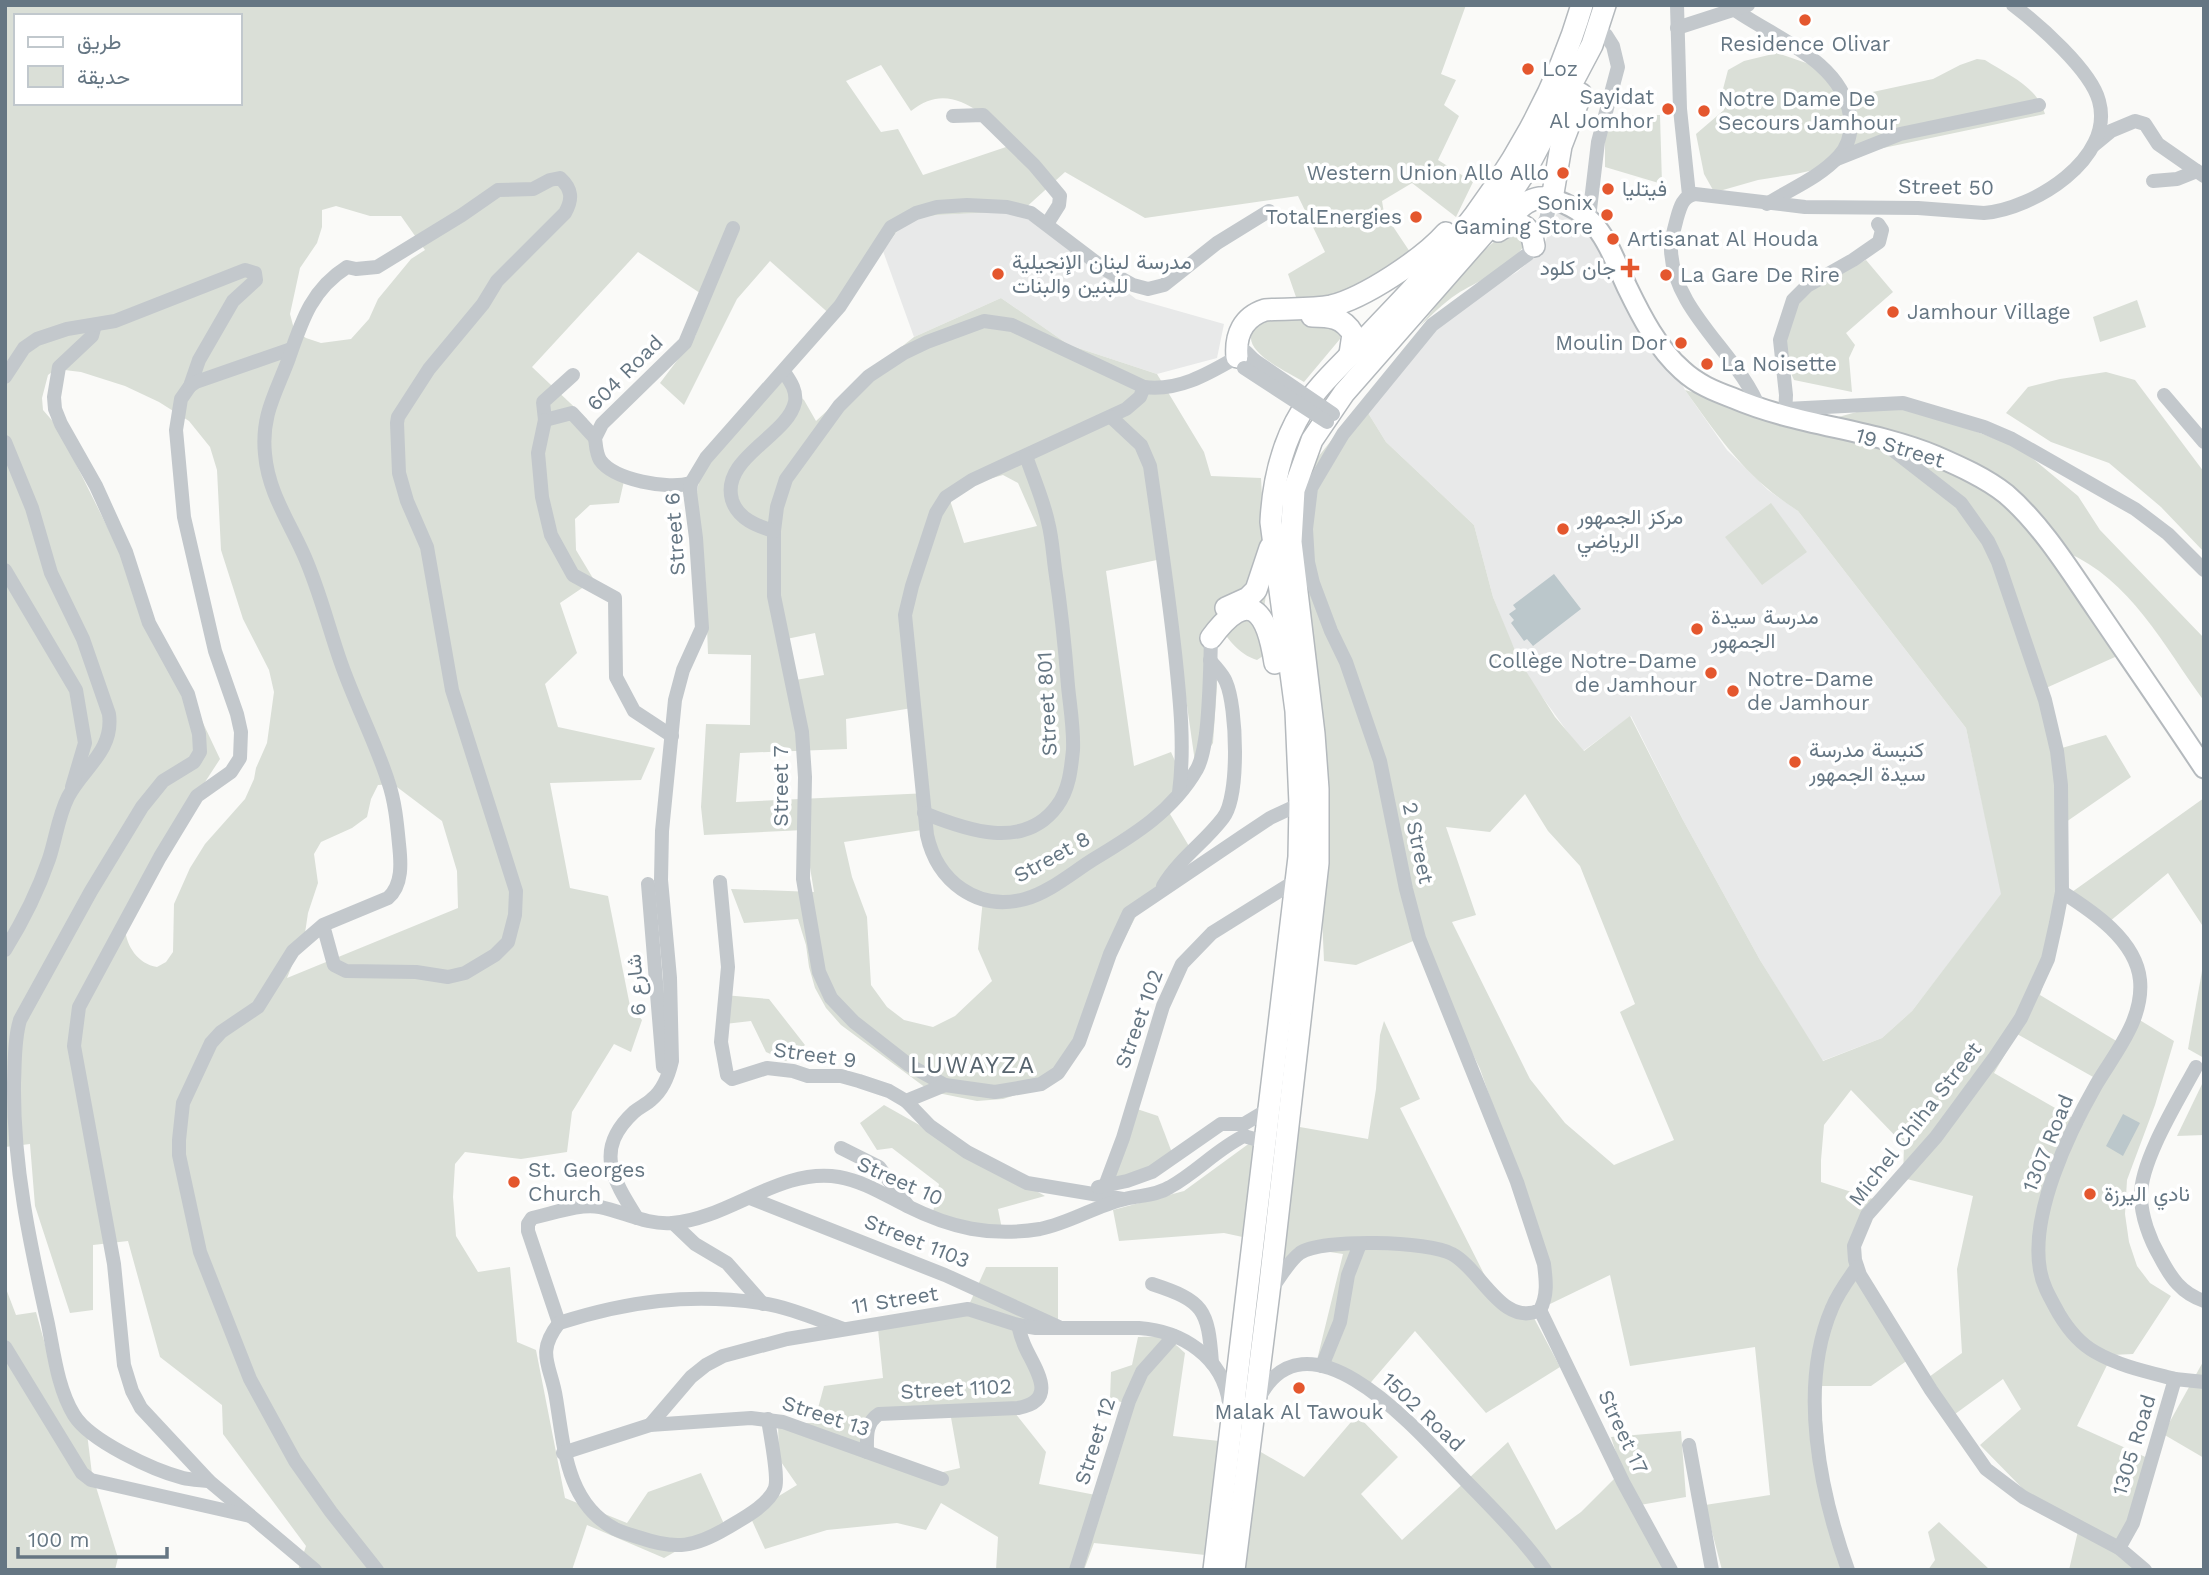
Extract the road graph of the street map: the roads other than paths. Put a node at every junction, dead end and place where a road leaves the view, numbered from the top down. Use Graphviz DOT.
graph roads {
  1 [pos="1583,5"];
  2 [pos="1605,5"];
  3 [pos="1677,5"];
  4 [pos="2013,5"];
  5 [pos="1741,8"];
  6 [pos="1677,27"];
  7 [pos="1595,37"];
  8 [pos="2039,105"];
  9 [pos="953,116"];
  10 [pos="2093,146"];
  11 [pos="1514,155"];
  12 [pos="1837,159"];
  13 [pos="2200,174"];
  14 [pos="2153,181"];
  15 [pos="1689,195"];
  16 [pos="1552,199"];
  17 [pos="1766,204"];
  18 [pos="1269,211"];
  19 [pos="1589,218"];
  20 [pos="1047,224"];
  21 [pos="1878,224"];
  22 [pos="733,228"];
  23 [pos="1498,231"];
  24 [pos="1534,246"];
  25 [pos="1447,278"];
  26 [pos="1371,290"];
  27 [pos="95,325"];
  28 [pos="1352,344"];
  29 [pos="291,349"];
  30 [pos="1245,359"];
  31 [pos="784,372"];
  32 [pos="573,375"];
  33 [pos="5,377"];
  34 [pos="190,386"];
  35 [pos="1144,387"];
  36 [pos="2164,396"];
  37 [pos="1760,410"];
  38 [pos="1786,413"];
  39 [pos="1111,417"];
  40 [pos="545,419"];
  41 [pos="1347,430"];
  42 [pos="595,438"];
  43 [pos="1879,439"];
  44 [pos="5,442"];
  45 [pos="2204,442"];
  46 [pos="1026,456"];
  47 [pos="691,483"];
  48 [pos="774,531"];
  49 [pos="1272,543"];
  50 [pos="5,570"];
  51 [pos="2204,570"];
  52 [pos="1211,638"];
  53 [pos="1210,660"];
  54 [pos="1296,711"];
  55 [pos="672,736"];
  56 [pos="2204,768"];
  57 [pos="69,794"];
  58 [pos="1178,796"];
  59 [pos="1300,804"];
  60 [pos="925,813"];
  61 [pos="1297,880"];
  62 [pos="720,881"];
  63 [pos="648,884"];
  64 [pos="1159,892"];
  65 [pos="2062,892"];
  66 [pos="323,925"];
  67 [pos="5,950"];
  68 [pos="2196,1067"];
  69 [pos="664,1082"];
  70 [pos="945,1086"];
  71 [pos="906,1101"];
  72 [pos="1269,1109"];
  73 [pos="1244,1130"];
  74 [pos="1265,1142"];
  75 [pos="841,1148"];
  76 [pos="1105,1185"];
  77 [pos="1083,1191"];
  78 [pos="750,1198"];
  79 [pos="1125,1199"];
  80 [pos="909,1207"];
  81 [pos="637,1218"];
  82 [pos="673,1223"];
  83 [pos="1360,1244"];
  84 [pos="1275,1246"];
  85 [pos="1299,1254"];
  86 [pos="1857,1267"];
  87 [pos="1152,1284"];
  88 [pos="1269,1292"];
  89 [pos="2204,1301"];
  90 [pos="763,1304"];
  91 [pos="1540,1310"];
  92 [pos="559,1323"];
  93 [pos="1018,1325"];
  94 [pos="845,1330"];
  95 [pos="1065,1330"];
  96 [pos="1174,1336"];
  97 [pos="5,1347"];
  98 [pos="1212,1363"];
  99 [pos="1322,1366"];
  100 [pos="2175,1379"];
  101 [pos="2204,1382"];
  102 [pos="1253,1408"];
  103 [pos="768,1419"];
  104 [pos="1231,1423"];
  105 [pos="650,1425"];
  106 [pos="1689,1444"];
  107 [pos="563,1452"];
  108 [pos="867,1452"];
  109 [pos="942,1479"];
  110 [pos="209,1481"];
  111 [pos="251,1517"];
  112 [pos="2119,1548"];
  113 [pos="315,1570"];
  114 [pos="377,1570"];
  115 [pos="1076,1570"];
  116 [pos="1214,1570"];
  117 [pos="1234,1570"];
  118 [pos="1545,1570"];
  119 [pos="1671,1570"];
  120 [pos="1712,1570"];
  121 [pos="1848,1570"];
  122 [pos="2145,1570"];
  1 -- 11 [label="highway"];
  2 -- 7 [label="highway"];
  3 -- 6 [label="street"];
  4 -- 10 [label="street, Street 50"];
  5 -- 6 [label="street"];
  5 -- 12 [label="street"];
  6 -- 15 [label="street"];
  7 -- 16 [label="highway"];
  7 -- 19 [label="street"];
  7 -- 25 [label="highway"];
  8 -- 12 [label="street"];
  9 -- 20 [label="street"];
  10 -- 13 [label="street"];
  10 -- 17 [label="street, Street 50"];
  11 -- 26 [label="highway"];
  11 -- 28 [label="highway"];
  12 -- 17 [label="street"];
  13 -- 14 [label="street"];
  15 -- 17 [label="street"];
  15 -- 37 [label="street"];
  16 -- 19 [label="main road, 19 Street"];
  16 -- 23 [label="highway"];
  16 -- 24 [label="street, 2 Street"];
  18 -- 20 [label="street, Street 6"];
  19 -- 37 [label="main road, 19 Street"];
  20 -- 31 [label="street, Street 6"];
  21 -- 38 [label="street"];
  22 -- 42 [label="street, 604 Road"];
  23 -- 24 [label="highway"];
  23 -- 25 [label="highway"];
  24 -- 41 [label="street, 2 Street"];
  25 -- 84 [label="highway"];
  26 -- 28 [label="highway"];
  26 -- 30 [label="highway"];
  27 -- 33 [label="street"];
  27 -- 34 [label="street"];
  27 -- 110 [label="street"];
  28 -- 30 [label="highway"];
  28 -- 49 [label="highway"];
  29 -- 34 [label="street"];
  29 -- 66 [label="street"];
  29 -- 66 [label="street"];
  30 -- 35 [label="street, Street 7"];
  30 -- 41 [label="street, bridge"];
  31 -- 47 [label="street, Street 6"];
  31 -- 48 [label="street"];
  32 -- 40 [label="street"];
  34 -- 110 [label="street"];
  35 -- 39 [label="street, Street 8"];
  35 -- 48 [label="street, Street 7"];
  36 -- 45 [label="street"];
  37 -- 38 [label="main road, 19 Street"];
  38 -- 43 [label="main road, 19 Street"];
  38 -- 51 [label="street"];
  39 -- 46 [label="street, Street 8"];
  39 -- 58 [label="street"];
  40 -- 42 [label="street"];
  40 -- 55 [label="street"];
  41 -- 91 [label="street, 2 Street"];
  42 -- 47 [label="street, 604 Road"];
  43 -- 56 [label="main road, 19 Street"];
  43 -- 65 [label="street, Michel Chiha Street"];
  44 -- 57 [label="street"];
  46 -- 60 [label="street, Street 8"];
  46 -- 60 [label="street, Street 801"];
  47 -- 55 [label="street, Street 6"];
  48 -- 70 [label="street, Street 7"];
  49 -- 52 [label="highway"];
  49 -- 54 [label="highway"];
  50 -- 57 [label="street"];
  52 -- 53 [label="street, Street 8"];
  52 -- 54 [label="highway"];
  53 -- 58 [label="street, Street 8"];
  53 -- 64 [label="street"];
  54 -- 59 [label="highway"];
  55 -- 69 [label="street, Street 6"];
  57 -- 67 [label="street"];
  58 -- 60 [label="street, Street 8"];
  59 -- 61 [label="highway"];
  59 -- 64 [label="street, Street 7"];
  61 -- 72 [label="highway"];
  61 -- 76 [label="street, Street 102"];
  62 -- 71 [label="street, Street 9"];
  63 -- 69 [label="street, شارع 6"];
  64 -- 70 [label="street, Street 7"];
  65 -- 86 [label="street, Michel Chiha Street"];
  65 -- 100 [label="street, 1307 Road"];
  66 -- 114 [label="street"];
  68 -- 89 [label="street"];
  69 -- 81 [label="street"];
  70 -- 71 [label="street"];
  71 -- 77 [label="street, Street 9"];
  72 -- 73 [label="street, Street 10"];
  72 -- 74 [label="highway"];
  73 -- 74 [label="street"];
  73 -- 76 [label="street"];
  73 -- 79 [label="street, Street 10"];
  74 -- 104 [label="highway"];
  75 -- 80 [label="street"];
  76 -- 77 [label="street"];
  77 -- 79 [label="street, Street 9"];
  78 -- 80 [label="street, Street 10"];
  78 -- 82 [label="street, Street 10"];
  78 -- 95 [label="street, Street 1103"];
  79 -- 80 [label="street, Street 10"];
  81 -- 82 [label="street, Street 10"];
  81 -- 92 [label="street, Street 10"];
  82 -- 90 [label="street"];
  83 -- 85 [label="street"];
  83 -- 91 [label="street"];
  83 -- 99 [label="street"];
  84 -- 85 [label="street"];
  84 -- 88 [label="highway"];
  85 -- 88 [label="street"];
  86 -- 112 [label="street"];
  86 -- 121 [label="street"];
  87 -- 98 [label="street"];
  88 -- 102 [label="highway"];
  90 -- 92 [label="street"];
  90 -- 94 [label="street"];
  91 -- 119 [label="street, Street 17"];
  92 -- 107 [label="street"];
  93 -- 94 [label="street, 11 Street"];
  93 -- 95 [label="street, 11 Street"];
  93 -- 108 [label="street, Street 1102"];
  94 -- 105 [label="street, 11 Street"];
  95 -- 96 [label="street, 11 Street"];
  96 -- 98 [label="street, 11 Street"];
  96 -- 115 [label="street, Street 12"];
  97 -- 111 [label="street"];
  98 -- 104 [label="street"];
  99 -- 102 [label="street"];
  99 -- 118 [label="street, 1502 Road"];
  100 -- 101 [label="street, 1305 Road"];
  100 -- 112 [label="street, 1305 Road"];
  102 -- 117 [label="highway"];
  103 -- 105 [label="street, Street 13"];
  103 -- 107 [label="street"];
  103 -- 108 [label="street, Street 13"];
  104 -- 116 [label="highway"];
  105 -- 107 [label="street, Street 13"];
  106 -- 120 [label="street"];
  108 -- 109 [label="street, Street 13"];
  110 -- 111 [label="street"];
  111 -- 113 [label="street"];
  112 -- 122 [label="street"];
}
